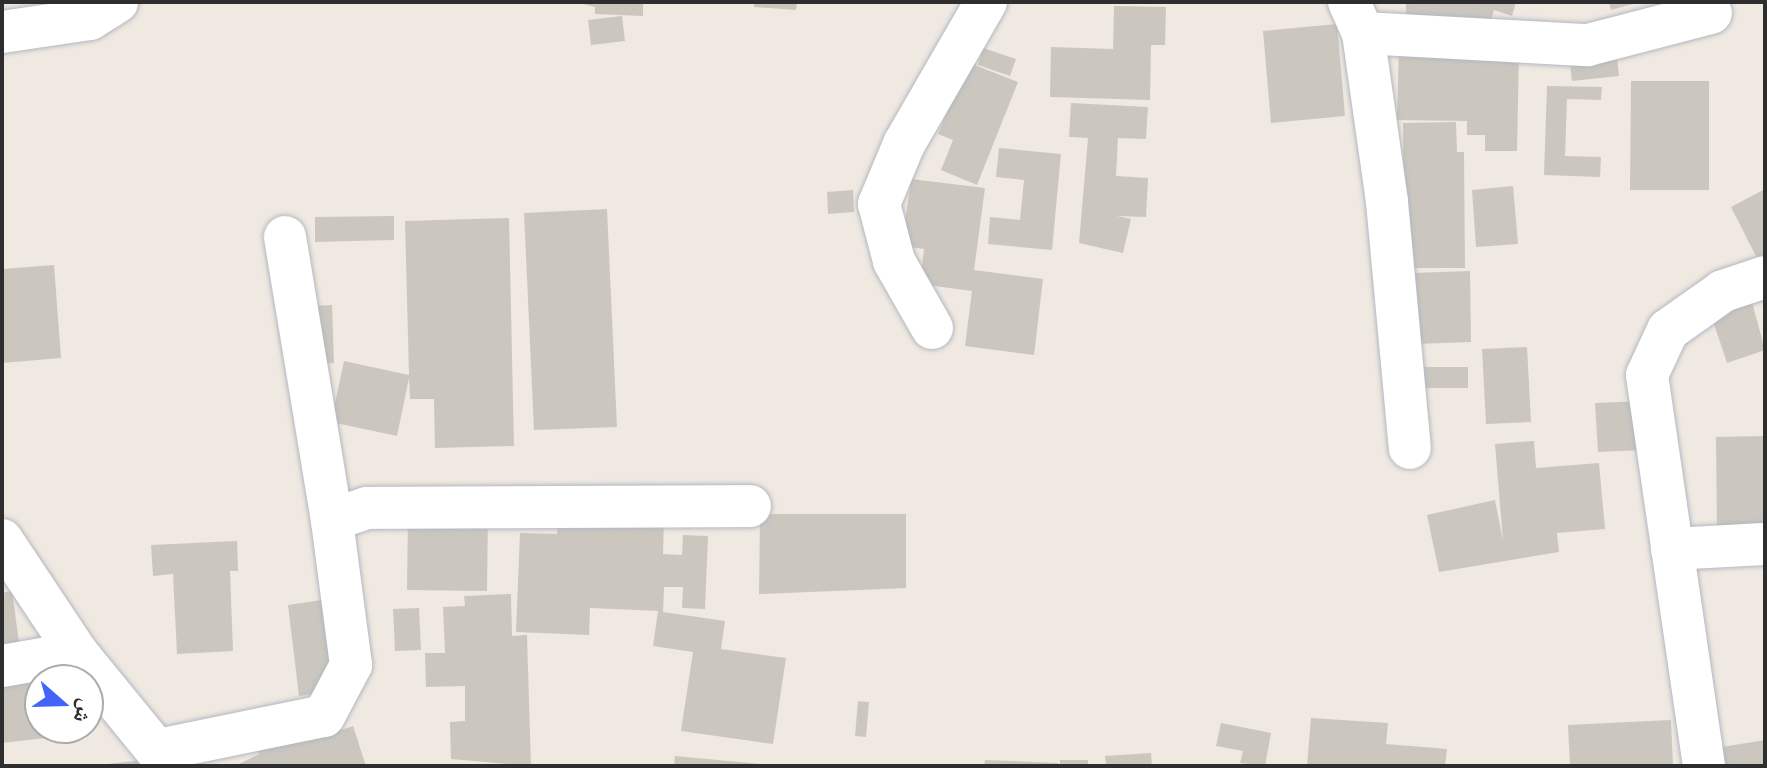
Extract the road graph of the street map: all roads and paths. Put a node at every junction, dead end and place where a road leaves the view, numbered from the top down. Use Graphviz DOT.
graph roads {
  1 [pos="117,2"];
  2 [pos="986,2"];
  3 [pos="1711,13"];
  4 [pos="1356,18"];
  5 [pos="2,32"];
  6 [pos="285,237"];
  7 [pos="1765,277"];
  8 [pos="932,328"];
  9 [pos="1410,448"];
  10 [pos="750,506"];
  11 [pos="332,520"];
  12 [pos="2,540"];
  13 [pos="1765,544"];
  14 [pos="1672,549"];
  15 [pos="77,653"];
  16 [pos="2,666"];
  17 [pos="164,758"];
  18 [pos="1704,766"];
  1 -- 5 [label="street"];
  2 -- 8 [label="street"];
  3 -- 4 [label="street"];
  4 -- 9 [label="street"];
  6 -- 11 [label="street"];
  7 -- 14 [label="street"];
  10 -- 11 [label="street"];
  11 -- 17 [label="street"];
  12 -- 15 [label="street"];
  13 -- 14 [label="street"];
  14 -- 18 [label="street"];
  15 -- 16 [label="street"];
  15 -- 17 [label="street"];
}
